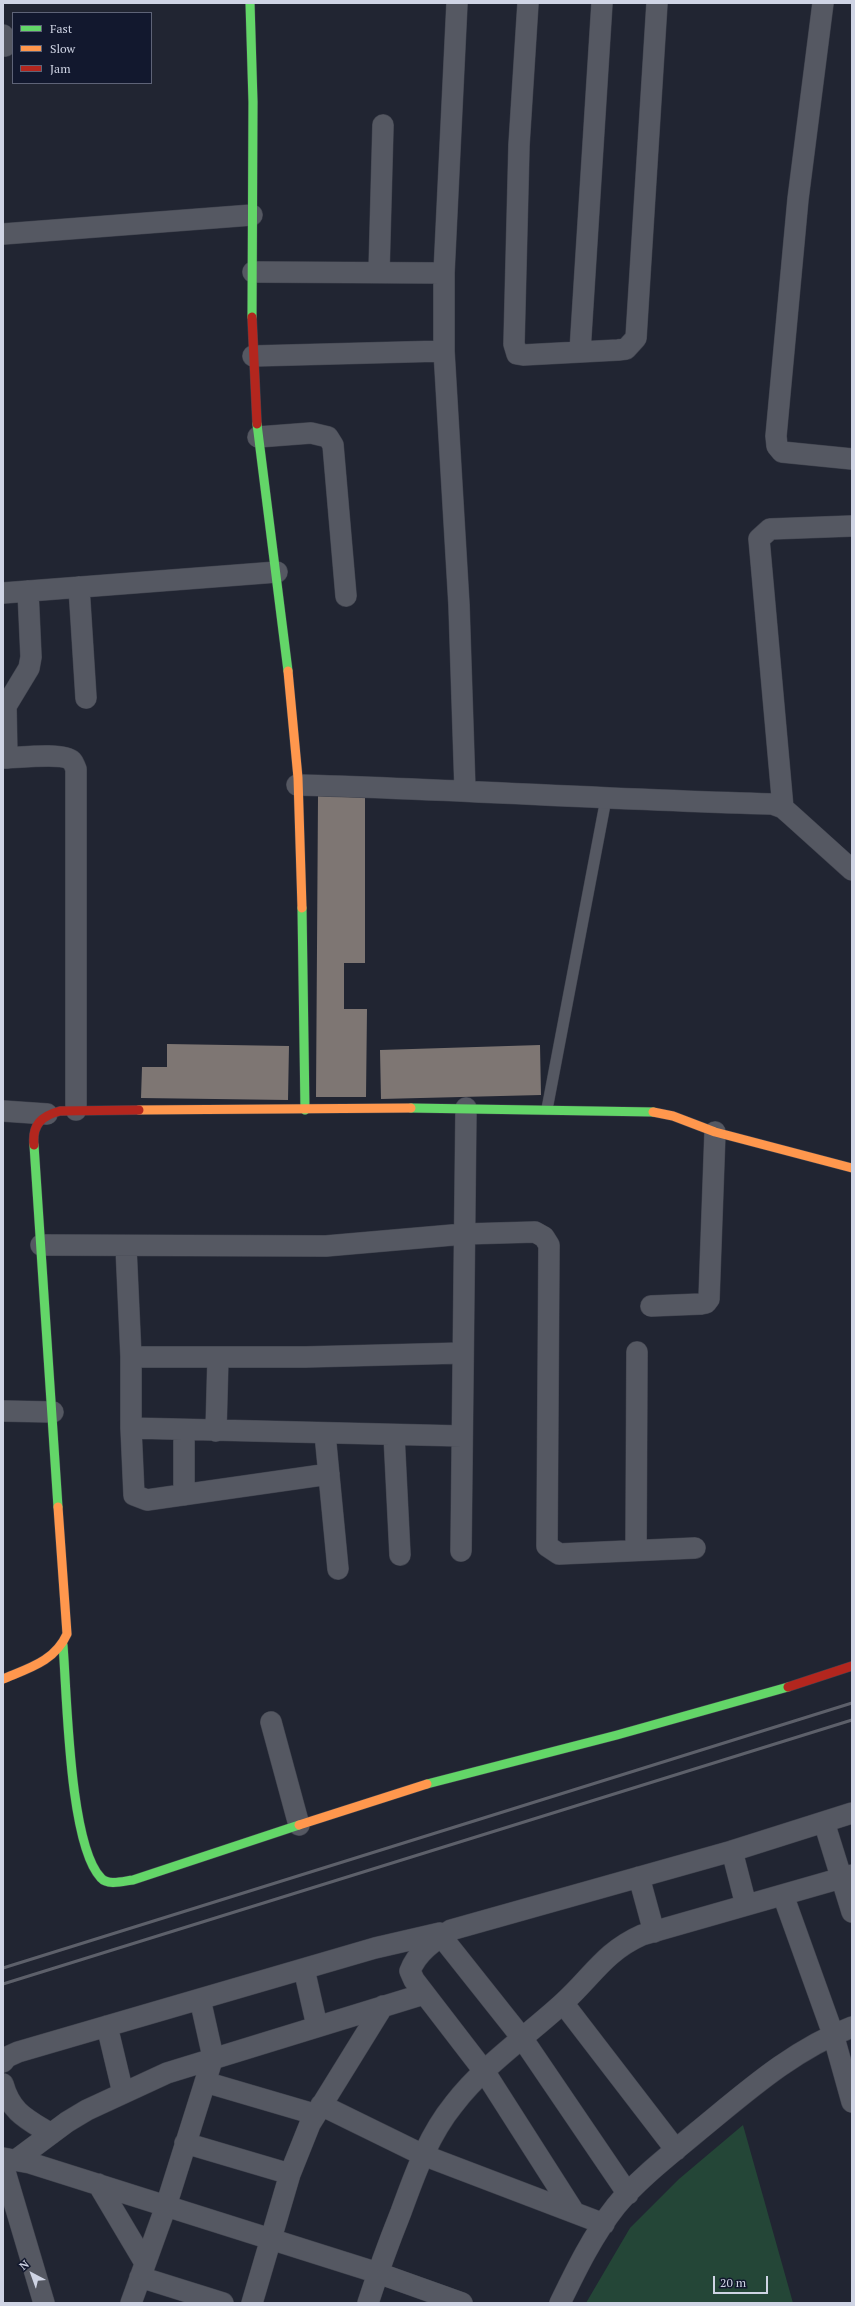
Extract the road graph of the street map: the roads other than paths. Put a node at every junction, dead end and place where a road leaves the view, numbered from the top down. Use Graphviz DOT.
graph roads {
  1 [pos="250,3"];
  2 [pos="457,3"];
  3 [pos="528,3"];
  4 [pos="602,3"];
  5 [pos="657,3"];
  6 [pos="823,3"];
  7 [pos="383,125"];
  8 [pos="252,215"];
  9 [pos="3,234"];
  10 [pos="253,272"];
  11 [pos="379,272"];
  12 [pos="444,274"];
  13 [pos="444,351"];
  14 [pos="580,352"];
  15 [pos="253,356"];
  16 [pos="258,438"];
  17 [pos="852,459"];
  18 [pos="852,526"];
  19 [pos="277,572"];
  20 [pos="79,587"];
  21 [pos="28,591"];
  22 [pos="3,592"];
  23 [pos="346,596"];
  24 [pos="86,698"];
  25 [pos="5,758"];
  26 [pos="297,784"];
  27 [pos="465,790"];
  28 [pos="606,798"];
  29 [pos="783,808"];
  30 [pos="852,870"];
  31 [pos="466,1108"];
  32 [pos="547,1109"];
  33 [pos="76,1110"];
  34 [pos="305,1110"];
  35 [pos="3,1111"];
  36 [pos="47,1114"];
  37 [pos="715,1132"];
  38 [pos="852,1168"];
  39 [pos="464,1234"];
  40 [pos="41,1245"];
  41 [pos="126,1247"];
  42 [pos="651,1306"];
  43 [pos="637,1352"];
  44 [pos="462,1353"];
  45 [pos="131,1357"];
  46 [pos="218,1357"];
  47 [pos="3,1412"];
  48 [pos="53,1412"];
  49 [pos="131,1428"];
  50 [pos="184,1430"];
  51 [pos="216,1431"];
  52 [pos="325,1434"];
  53 [pos="394,1435"];
  54 [pos="462,1436"];
  55 [pos="329,1474"];
  56 [pos="184,1495"];
  57 [pos="695,1548"];
  58 [pos="636,1550"];
  59 [pos="461,1551"];
  60 [pos="400,1555"];
  61 [pos="338,1569"];
  62 [pos="63,1645"];
  63 [pos="852,1666"];
  64 [pos="3,1679"];
  65 [pos="271,1722"];
  66 [pos="852,1813"];
  67 [pos="824,1822"];
  68 [pos="299,1825"];
  69 [pos="732,1851"];
  70 [pos="846,1876"];
  71 [pos="638,1877"];
  72 [pos="783,1894"];
  73 [pos="746,1905"];
  74 [pos="852,1912"];
  75 [pos="654,1932"];
  76 [pos="446,1933"];
  77 [pos="304,1968"];
  78 [pos="424,1994"];
  79 [pos="200,1999"];
  80 [pos="563,2003"];
  81 [pos="383,2006"];
  82 [pos="107,2026"];
  83 [pos="317,2026"];
  84 [pos="852,2027"];
  85 [pos="833,2034"];
  86 [pos="522,2038"];
  87 [pos="213,2057"];
  88 [pos="3,2062"];
  89 [pos="484,2071"];
  90 [pos="205,2082"];
  91 [pos="3,2084"];
  92 [pos="123,2093"];
  93 [pos="852,2102"];
  94 [pos="318,2109"];
  95 [pos="51,2134"];
  96 [pos="186,2143"];
  97 [pos="676,2150"];
  98 [pos="422,2154"];
  99 [pos="8,2161"];
  100 [pos="290,2174"];
  101 [pos="98,2184"];
  102 [pos="628,2194"];
  103 [pos="166,2206"];
  104 [pos="574,2212"];
  105 [pos="604,2224"];
  106 [pos="270,2238"];
  107 [pos="142,2270"];
  108 [pos="378,2273"];
  109 [pos="44,2303"];
  110 [pos="131,2303"];
  111 [pos="223,2303"];
  112 [pos="252,2303"];
  113 [pos="368,2303"];
  114 [pos="462,2303"];
  115 [pos="560,2303"];
  1 -- 8 [label="street"];
  2 -- 12 [label="street"];
  3 -- 14 [label="street"];
  4 -- 14 [label="street"];
  5 -- 14 [label="street"];
  6 -- 17 [label="street"];
  7 -- 11 [label="street"];
  8 -- 9 [label="street"];
  8 -- 10 [label="street"];
  10 -- 11 [label="street"];
  10 -- 15 [label="street"];
  11 -- 12 [label="street"];
  12 -- 13 [label="street"];
  13 -- 15 [label="street"];
  13 -- 27 [label="street"];
  15 -- 16 [label="street"];
  16 -- 19 [label="street"];
  16 -- 23 [label="street"];
  18 -- 29 [label="street"];
  19 -- 20 [label="street"];
  19 -- 26 [label="street"];
  20 -- 21 [label="street"];
  20 -- 24 [label="street"];
  21 -- 22 [label="street"];
  21 -- 25 [label="street"];
  25 -- 33 [label="street"];
  26 -- 27 [label="street"];
  26 -- 34 [label="street"];
  27 -- 28 [label="street"];
  28 -- 29 [label="street"];
  28 -- 32 [label="lane"];
  29 -- 30 [label="street"];
  31 -- 32 [label="street"];
  31 -- 34 [label="street"];
  31 -- 39 [label="street"];
  32 -- 37 [label="street"];
  33 -- 34 [label="street"];
  33 -- 36 [label="street"];
  35 -- 36 [label="street"];
  36 -- 40 [label="street"];
  37 -- 38 [label="street"];
  37 -- 42 [label="street"];
  39 -- 41 [label="street"];
  39 -- 44 [label="street"];
  39 -- 58 [label="street"];
  40 -- 41 [label="street"];
  40 -- 48 [label="street"];
  41 -- 45 [label="street"];
  43 -- 58 [label="street"];
  44 -- 46 [label="street"];
  44 -- 54 [label="street"];
  45 -- 46 [label="street"];
  45 -- 49 [label="street"];
  46 -- 51 [label="street"];
  47 -- 48 [label="street"];
  48 -- 62 [label="street"];
  49 -- 50 [label="street"];
  49 -- 56 [label="street"];
  50 -- 51 [label="street"];
  50 -- 56 [label="street"];
  51 -- 52 [label="street"];
  52 -- 53 [label="street"];
  52 -- 55 [label="street"];
  53 -- 54 [label="street"];
  53 -- 60 [label="street"];
  54 -- 59 [label="street"];
  55 -- 56 [label="street"];
  55 -- 61 [label="street"];
  57 -- 58 [label="street"];
  62 -- 64 [label="street"];
  62 -- 68 [label="street"];
  63 -- 68 [label="street"];
  65 -- 68 [label="street"];
  66 -- 67 [label="street"];
  67 -- 69 [label="street"];
  67 -- 70 [label="street"];
  69 -- 71 [label="street"];
  69 -- 73 [label="street"];
  70 -- 72 [label="street"];
  70 -- 74 [label="street"];
  71 -- 75 [label="street"];
  71 -- 76 [label="street"];
  72 -- 73 [label="street"];
  72 -- 85 [label="street"];
  73 -- 75 [label="street"];
  75 -- 80 [label="street"];
  76 -- 77 [label="street"];
  76 -- 78 [label="street"];
  76 -- 86 [label="street"];
  77 -- 79 [label="street"];
  77 -- 83 [label="street"];
  78 -- 81 [label="street"];
  78 -- 89 [label="street"];
  79 -- 82 [label="street"];
  79 -- 87 [label="street"];
  80 -- 86 [label="street"];
  80 -- 97 [label="street"];
  81 -- 83 [label="street"];
  81 -- 94 [label="street"];
  82 -- 88 [label="street"];
  82 -- 92 [label="street"];
  83 -- 87 [label="street"];
  84 -- 85 [label="street"];
  85 -- 93 [label="street"];
  85 -- 97 [label="street"];
  86 -- 89 [label="street"];
  86 -- 102 [label="street"];
  87 -- 90 [label="street"];
  87 -- 92 [label="street"];
  89 -- 98 [label="street"];
  89 -- 104 [label="street"];
  90 -- 94 [label="street"];
  90 -- 96 [label="street"];
  91 -- 95 [label="street"];
  92 -- 95 [label="street"];
  94 -- 98 [label="street"];
  94 -- 100 [label="street"];
  95 -- 99 [label="street"];
  96 -- 100 [label="street"];
  96 -- 103 [label="street"];
  97 -- 102 [label="street"];
  98 -- 104 [label="street"];
  98 -- 108 [label="street"];
  99 -- 101 [label="street"];
  99 -- 109 [label="street"];
  100 -- 106 [label="street"];
  101 -- 103 [label="street"];
  101 -- 107 [label="street"];
  102 -- 105 [label="street"];
  103 -- 106 [label="street"];
  103 -- 107 [label="street"];
  104 -- 105 [label="street"];
  105 -- 115 [label="street"];
  106 -- 108 [label="street"];
  106 -- 112 [label="street"];
  107 -- 110 [label="street"];
  107 -- 111 [label="street"];
  108 -- 113 [label="street"];
  108 -- 114 [label="street"];
}
